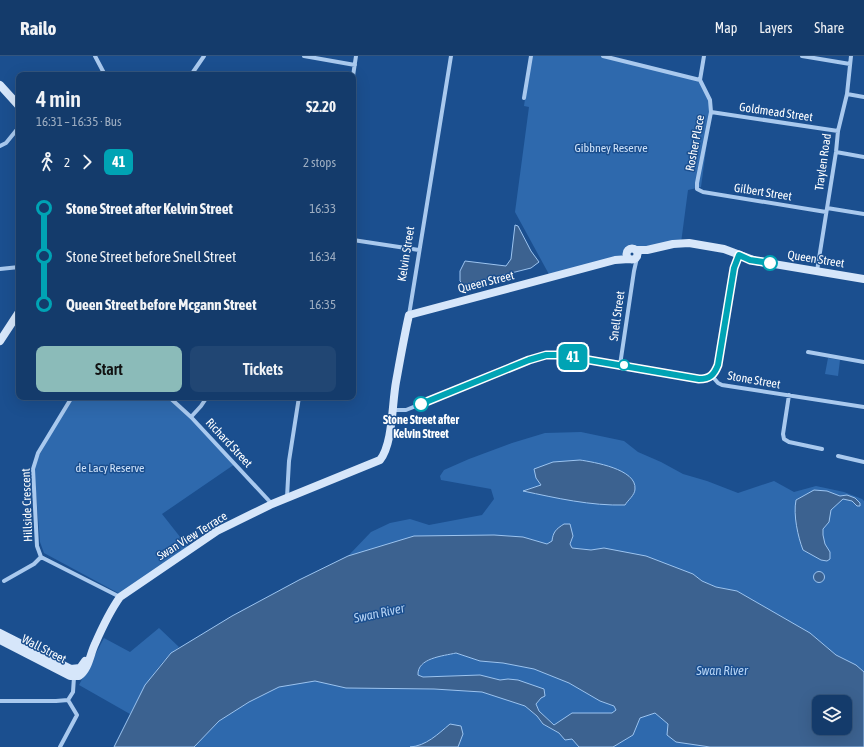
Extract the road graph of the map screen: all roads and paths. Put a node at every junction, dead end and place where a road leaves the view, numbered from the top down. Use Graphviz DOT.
graph roads {
  1 [pos="95,56"];
  2 [pos="204,56"];
  3 [pos="304,56"];
  4 [pos="356,56"];
  5 [pos="451,56"];
  6 [pos="531,56"];
  7 [pos="603,56"];
  8 [pos="704,56"];
  9 [pos="802,56"];
  10 [pos="851,56"];
  11 [pos="621,58"];
  12 [pos="850,64"];
  13 [pos="355,65"];
  14 [pos="103,72"];
  15 [pos="193,72"];
  16 [pos="354,72"];
  17 [pos="700,80"];
  18 [pos="3,88"];
  19 [pos="847,94"];
  20 [pos="16,96"];
  21 [pos="864,97"];
  22 [pos="524,98"];
  23 [pos="16,103"];
  24 [pos="711,112"];
  25 [pos="16,131"];
  26 [pos="838,131"];
  27 [pos="0,146"];
  28 [pos="836,152"];
  29 [pos="864,157"];
  30 [pos="697,189"];
  31 [pos="827,210"];
  32 [pos="864,214"];
  33 [pos="356,240"];
  34 [pos="418,250"];
  35 [pos="739,255"];
  36 [pos="633,256"];
  37 [pos="16,268"];
  38 [pos="0,269"];
  39 [pos="817,272"];
  40 [pos="864,279"];
  41 [pos="409,315"];
  42 [pos="16,317"];
  43 [pos="0,341"];
  44 [pos="808,352"];
  45 [pos="864,362"];
  46 [pos="620,365"];
  47 [pos="712,376"];
  48 [pos="789,396"];
  49 [pos="70,400"];
  50 [pos="172,400"];
  51 [pos="205,400"];
  52 [pos="299,400"];
  53 [pos="864,407"];
  54 [pos="393,410"];
  55 [pos="191,417"];
  56 [pos="822,450"];
  57 [pos="384,456"];
  58 [pos="838,456"];
  59 [pos="864,462"];
  60 [pos="287,498"];
  61 [pos="272,504"];
  62 [pos="41,557"];
  63 [pos="4,581"];
  64 [pos="120,597"];
  65 [pos="0,633"];
  66 [pos="5,640"];
  67 [pos="77,674"];
  68 [pos="68,700"];
  69 [pos="0,701"];
  70 [pos="60,747"];
  1 -- 14 [label="street"];
  2 -- 15 [label="street"];
  3 -- 13 [label="street"];
  4 -- 13 [label="street"];
  5 -- 34 [label="street, Kelvin Street"];
  6 -- 22 [label="street"];
  7 -- 11 [label="street"];
  8 -- 17 [label="street"];
  9 -- 12 [label="street"];
  10 -- 12 [label="street, Traylen Road"];
  11 -- 17 [label="street"];
  12 -- 19 [label="street, Traylen Road"];
  13 -- 16 [label="street"];
  17 -- 24 [label="street, Rosher Place"];
  18 -- 20 [label="street"];
  18 -- 23 [label="street"];
  19 -- 21 [label="street"];
  19 -- 26 [label="street, Traylen Road"];
  24 -- 26 [label="street, Goldmead Street"];
  24 -- 30 [label="street, Rosher Place"];
  25 -- 27 [label="street"];
  26 -- 28 [label="street, Traylen Road"];
  28 -- 29 [label="street"];
  28 -- 31 [label="street, Traylen Road"];
  30 -- 31 [label="street, Gilbert Street"];
  31 -- 32 [label="street, Gilbert Street"];
  31 -- 39 [label="street, Traylen Road"];
  33 -- 34 [label="street"];
  34 -- 41 [label="street, Kelvin Street"];
  35 -- 36 [label="street, Queen Street"];
  35 -- 39 [label="street, Queen Street"];
  35 -- 47 [label="street"];
  36 -- 41 [label="street, Queen Street"];
  36 -- 46 [label="street, Snell Street"];
  37 -- 38 [label="street"];
  39 -- 40 [label="street, Queen Street"];
  41 -- 54 [label="street, Kelvin Street"];
  42 -- 43 [label="street"];
  44 -- 45 [label="street"];
  46 -- 47 [label="street, Stone Street"];
  46 -- 54 [label="street, Stone Street"];
  47 -- 48 [label="street, Stone Street"];
  48 -- 53 [label="street, Stone Street"];
  48 -- 56 [label="street"];
  49 -- 62 [label="street, Hillside Crescent"];
  50 -- 55 [label="street, Richard Street"];
  51 -- 55 [label="street"];
  52 -- 60 [label="street"];
  54 -- 57 [label="street, Kelvin Street"];
  55 -- 61 [label="street, Richard Street"];
  57 -- 60 [label="street, Swan View Terrace"];
  58 -- 59 [label="street"];
  60 -- 61 [label="street, Swan View Terrace"];
  61 -- 64 [label="street, Swan View Terrace"];
  62 -- 63 [label="street"];
  62 -- 64 [label="street, Hillside Crescent"];
  64 -- 67 [label="street, Swan View Terrace"];
  65 -- 66 [label="street, Wall Street"];
  66 -- 67 [label="street, Wall Street"];
  67 -- 68 [label="street"];
  68 -- 69 [label="street"];
  68 -- 70 [label="street"];
}
